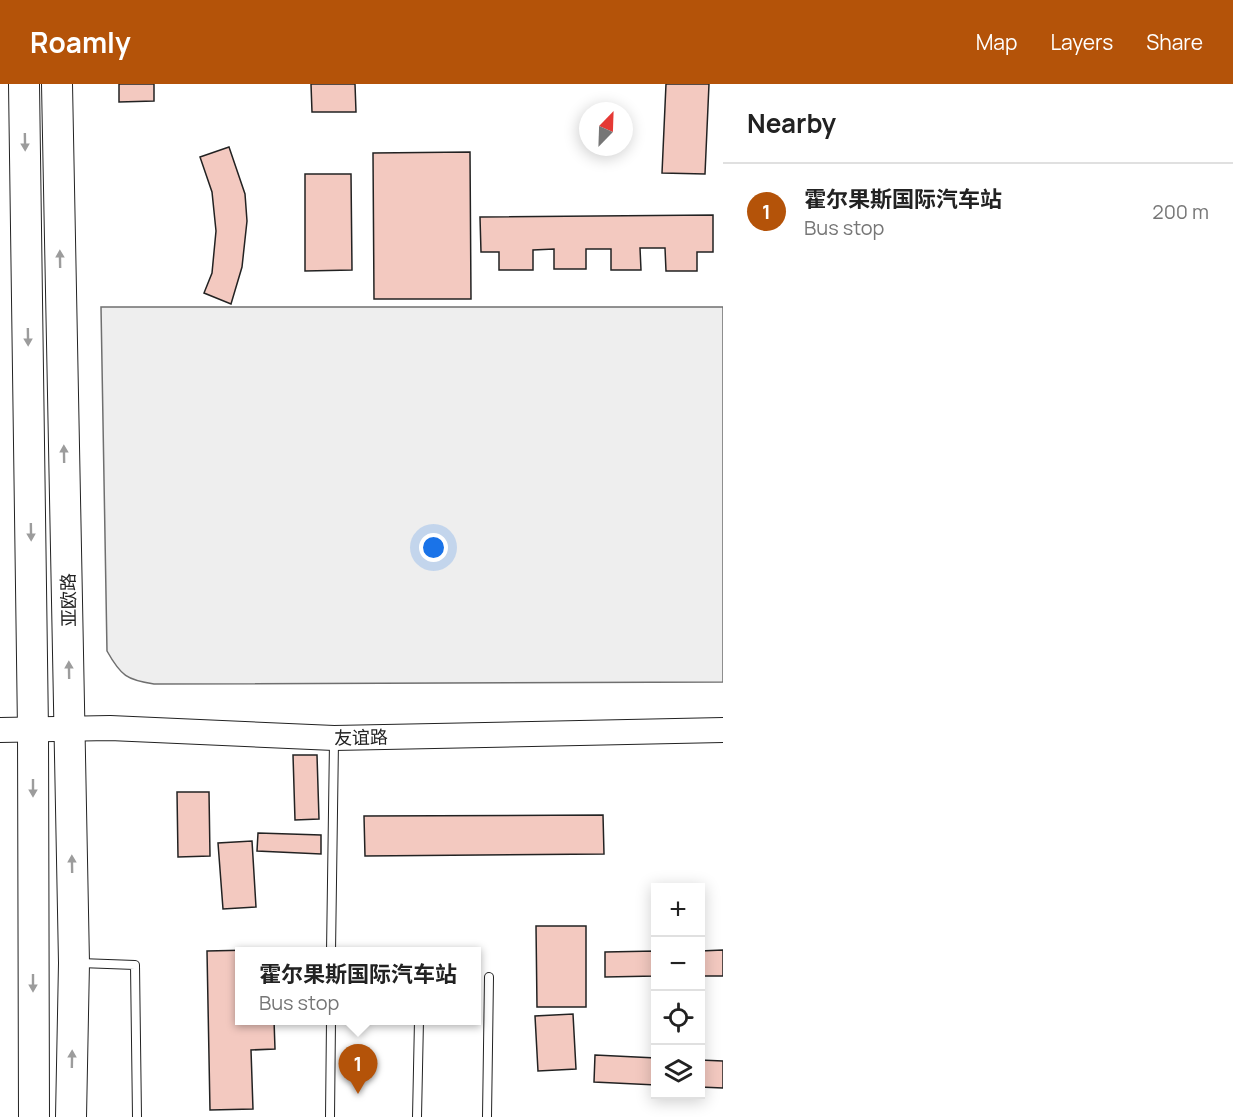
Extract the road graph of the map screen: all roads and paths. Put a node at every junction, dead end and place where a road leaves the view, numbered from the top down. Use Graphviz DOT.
graph roads {
  1 [pos="24,84"];
  2 [pos="57,84"];
  3 [pos="70,729"];
  4 [pos="0,730"];
  5 [pos="33,730"];
  6 [pos="723,730"];
  7 [pos="334,738"];
  8 [pos="332,947"];
  9 [pos="74,963"];
  10 [pos="489,977"];
  11 [pos="331,1025"];
  12 [pos="419,1025"];
  13 [pos="34,1117"];
  14 [pos="71,1117"];
  15 [pos="137,1117"];
  16 [pos="330,1117"];
  17 [pos="417,1117"];
  18 [pos="487,1117"];
  1 -- 5 [label="highway, 亚欧路, one-way"];
  3 -- 2 [label="highway, 亚欧路, one-way"];
  3 -- 5 [label="street, 友谊路"];
  3 -- 7 [label="street, 友谊路"];
  9 -- 3 [label="highway, 亚欧路, one-way"];
  4 -- 5 [label="street, 友谊路"];
  5 -- 13 [label="highway, 亚欧路, one-way"];
  6 -- 7 [label="street, 友谊路"];
  7 -- 8 [label="lane"];
  14 -- 9 [label="highway, 亚欧路, one-way"];
  9 -- 15 [label="lane"];
  10 -- 18 [label="lane"];
  11 -- 16 [label="lane"];
  12 -- 17 [label="lane"];
}
